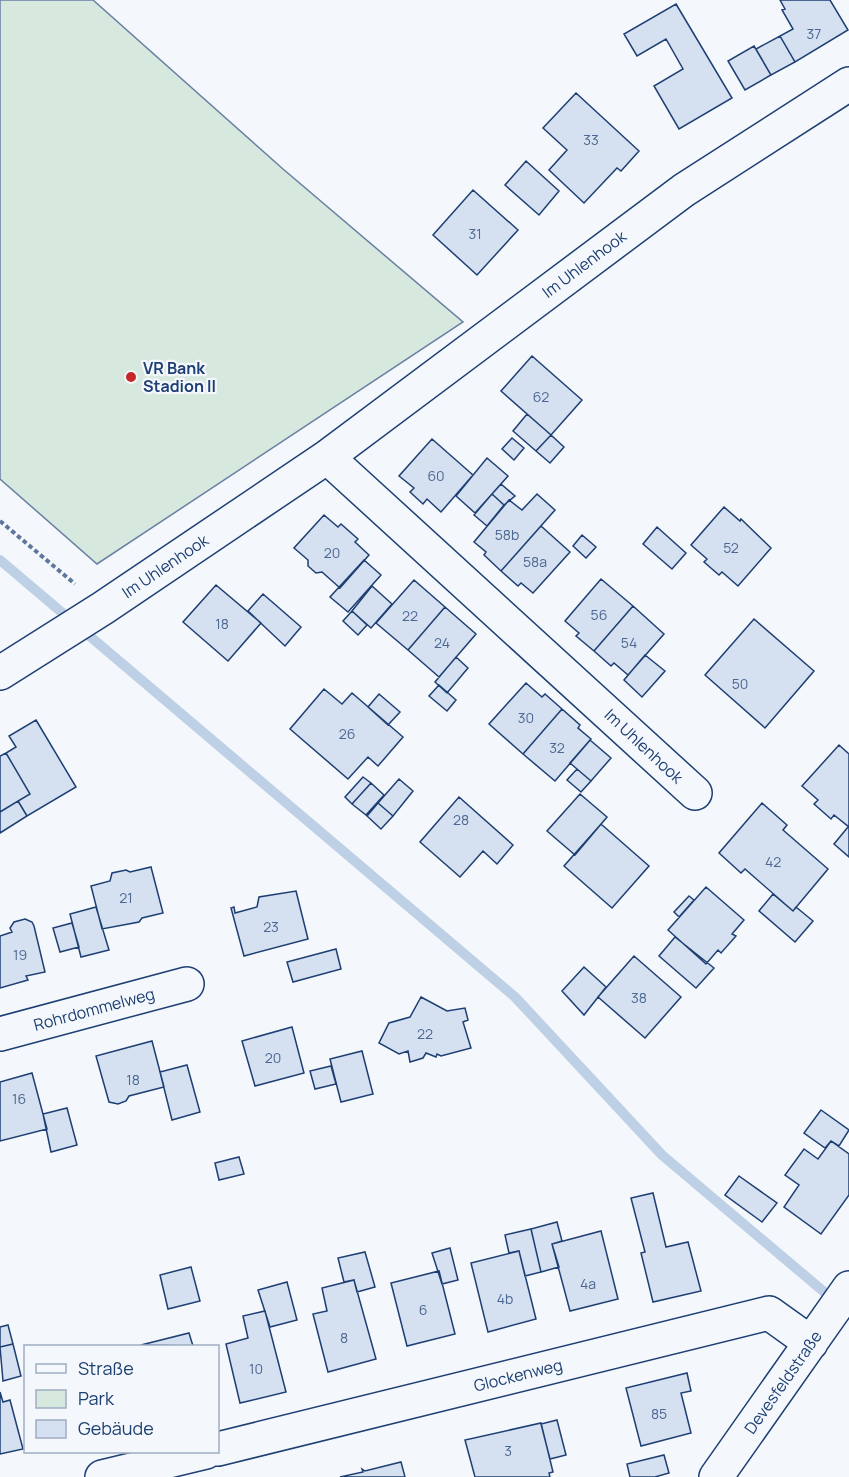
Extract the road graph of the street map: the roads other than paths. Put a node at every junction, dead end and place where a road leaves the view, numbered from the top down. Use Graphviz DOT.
graph roads {
  1 [pos="849,84"];
  2 [pos="327,457"];
  3 [pos="0,673"];
  4 [pos="696,793"];
  5 [pos="187,984"];
  6 [pos="0,1034"];
  7 [pos="849,1288"];
  8 [pos="811,1342"];
  9 [pos="219,1449"];
  10 [pos="202,1453"];
  11 [pos="102,1477"];
  12 [pos="716,1477"];
  1 -- 2 [label="street, Im Uhlenhook"];
  2 -- 3 [label="street, Im Uhlenhook"];
  2 -- 4 [label="street, Im Uhlenhook"];
  5 -- 6 [label="street, Rohrdommelweg"];
  7 -- 8 [label="street, Devesfeldstraße"];
  8 -- 9 [label="street, Glockenweg"];
  8 -- 12 [label="street, Devesfeldstraße"];
  10 -- 11 [label="street"];
}
